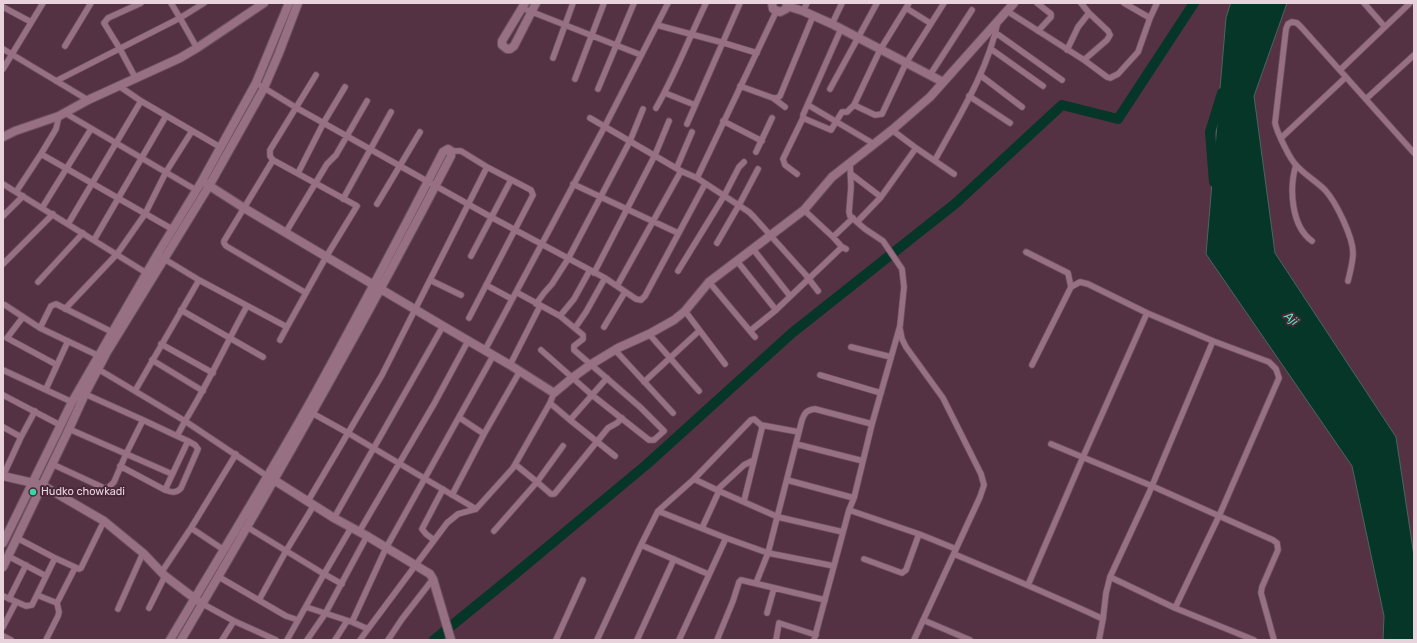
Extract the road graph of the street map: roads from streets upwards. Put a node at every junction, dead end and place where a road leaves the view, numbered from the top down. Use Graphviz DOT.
graph roads {
  1 [pos="42,3"];
  2 [pos="91,3"];
  3 [pos="141,3"];
  4 [pos="171,3"];
  5 [pos="204,3"];
  6 [pos="264,3"];
  7 [pos="289,3"];
  8 [pos="298,3"];
  9 [pos="536,3"];
  10 [pos="573,3"];
  11 [pos="604,3"];
  12 [pos="634,3"];
  13 [pos="668,3"];
  14 [pos="706,3"];
  15 [pos="740,3"];
  16 [pos="772,3"];
  17 [pos="807,3"];
  18 [pos="842,3"];
  19 [pos="877,3"];
  20 [pos="944,3"];
  21 [pos="1014,3"];
  22 [pos="1038,3"];
  23 [pos="1081,3"];
  24 [pos="1124,3"];
  25 [pos="1157,3"];
  26 [pos="1364,3"];
  27 [pos="1410,3"];
  28 [pos="787,5"];
  29 [pos="524,6"];
  30 [pos="908,6"];
  31 [pos="3,7"];
  32 [pos="972,10"];
  33 [pos="803,11"];
  34 [pos="1007,11"];
  35 [pos="532,12"];
  36 [pos="776,12"];
  37 [pos="1089,13"];
  38 [pos="813,16"];
  39 [pos="180,18"];
  40 [pos="1150,18"];
  41 [pos="998,21"];
  42 [pos="31,22"];
  43 [pos="930,23"];
  44 [pos="565,24"];
  45 [pos="832,24"];
  46 [pos="657,25"];
  47 [pos="1385,27"];
  48 [pos="841,29"];
  49 [pos="1038,31"];
  50 [pos="996,33"];
  51 [pos="690,34"];
  52 [pos="592,35"];
  53 [pos="858,38"];
  54 [pos="724,43"];
  55 [pos="617,45"];
  56 [pos="65,46"];
  57 [pos="120,48"];
  58 [pos="197,48"];
  59 [pos="3,49"];
  60 [pos="991,49"];
  61 [pos="880,50"];
  62 [pos="1067,50"];
  63 [pos="757,53"];
  64 [pos="12,54"];
  65 [pos="641,55"];
  66 [pos="1414,55"];
  67 [pos="553,58"];
  68 [pos="1084,60"];
  69 [pos="906,63"];
  70 [pos="3,68"];
  71 [pos="1340,70"];
  72 [pos="316,75"];
  73 [pos="930,75"];
  74 [pos="980,75"];
  75 [pos="1346,77"];
  76 [pos="136,79"];
  77 [pos="575,79"];
  78 [pos="1062,80"];
  79 [pos="56,81"];
  80 [pos="944,82"];
  81 [pos="256,83"];
  82 [pos="119,86"];
  83 [pos="740,86"];
  84 [pos="1043,86"];
  85 [pos="345,87"];
  86 [pos="264,88"];
  87 [pos="598,89"];
  88 [pos="830,89"];
  89 [pos="665,93"];
  90 [pos="970,96"];
  91 [pos="773,98"];
  92 [pos="1366,99"];
  93 [pos="88,100"];
  94 [pos="141,101"];
  95 [pos="367,101"];
  96 [pos="695,104"];
  97 [pos="808,105"];
  98 [pos="854,105"];
  99 [pos="295,107"];
  100 [pos="785,107"];
  101 [pos="1022,107"];
  102 [pos="656,108"];
  103 [pos="643,109"];
  104 [pos="391,112"];
  105 [pos="62,114"];
  106 [pos="166,116"];
  107 [pos="590,118"];
  108 [pos="772,118"];
  109 [pos="803,118"];
  110 [pos="669,121"];
  111 [pos="723,121"];
  112 [pos="324,122"];
  113 [pos="836,122"];
  114 [pos="1010,123"];
  115 [pos="687,124"];
  116 [pos="605,126"];
  117 [pos="90,129"];
  118 [pos="892,130"];
  119 [pos="192,131"];
  120 [pos="420,132"];
  121 [pos="692,132"];
  122 [pos="348,136"];
  123 [pos="3,137"];
  124 [pos="1281,138"];
  125 [pos="630,141"];
  126 [pos="762,141"];
  127 [pos="116,144"];
  128 [pos="874,144"];
  129 [pos="220,147"];
  130 [pos="916,148"];
  131 [pos="371,150"];
  132 [pos="450,151"];
  133 [pos="756,152"];
  134 [pos="1414,153"];
  135 [pos="41,154"];
  136 [pos="655,155"];
  137 [pos="141,158"];
  138 [pos="273,160"];
  139 [pos="935,160"];
  140 [pos="744,162"];
  141 [pos="850,162"];
  142 [pos="1296,165"];
  143 [pos="399,166"];
  144 [pos="487,167"];
  145 [pos="758,168"];
  146 [pos="67,169"];
  147 [pos="679,169"];
  148 [pos="166,172"];
  149 [pos="298,173"];
  150 [pos="797,174"];
  151 [pos="851,174"];
  152 [pos="954,174"];
  153 [pos="697,178"];
  154 [pos="510,180"];
  155 [pos="202,181"];
  156 [pos="428,181"];
  157 [pos="315,183"];
  158 [pos="3,184"];
  159 [pos="93,184"];
  160 [pos="573,184"];
  161 [pos="705,184"];
  162 [pos="209,186"];
  163 [pos="435,186"];
  164 [pos="196,190"];
  165 [pos="16,192"];
  166 [pos="23,196"];
  167 [pos="724,196"];
  168 [pos="881,197"];
  169 [pos="118,198"];
  170 [pos="600,198"];
  171 [pos="344,199"];
  172 [pos="377,204"];
  173 [pos="468,204"];
  174 [pos="739,205"];
  175 [pos="42,208"];
  176 [pos="244,208"];
  177 [pos="627,210"];
  178 [pos="804,210"];
  179 [pos="53,214"];
  180 [pos="145,214"];
  181 [pos="3,216"];
  182 [pos="490,218"];
  183 [pos="855,220"];
  184 [pos="653,221"];
  185 [pos="68,224"];
  186 [pos="172,229"];
  187 [pos="515,230"];
  188 [pos="286,232"];
  189 [pos="83,233"];
  190 [pos="678,234"];
  191 [pos="770,236"];
  192 [pos="832,237"];
  193 [pos="94,240"];
  194 [pos="1312,241"];
  195 [pos="718,243"];
  196 [pos="542,244"];
  197 [pos="753,249"];
  198 [pos="1026,252"];
  199 [pos="117,254"];
  200 [pos="157,255"];
  201 [pos="471,256"];
  202 [pos="326,257"];
  203 [pos="568,259"];
  204 [pos="164,260"];
  205 [pos="737,261"];
  206 [pos="3,264"];
  207 [pos="592,271"];
  208 [pos="678,271"];
  209 [pos="146,272"];
  210 [pos="154,277"];
  211 [pos="605,278"];
  212 [pos="199,280"];
  213 [pos="430,280"];
  214 [pos="809,280"];
  215 [pos="1348,281"];
  216 [pos="38,282"];
  217 [pos="709,282"];
  218 [pos="486,285"];
  219 [pos="617,286"];
  220 [pos="377,287"];
  221 [pos="1071,287"];
  222 [pos="818,291"];
  223 [pos="516,292"];
  224 [pos="625,292"];
  225 [pos="306,293"];
  226 [pos="461,295"];
  227 [pos="790,296"];
  228 [pos="512,299"];
  229 [pos="4,305"];
  230 [pos="538,305"];
  231 [pos="247,306"];
  232 [pos="64,309"];
  233 [pos="181,310"];
  234 [pos="416,310"];
  235 [pos="776,310"];
  236 [pos="685,311"];
  237 [pos="1147,314"];
  238 [pos="560,316"];
  239 [pos="23,317"];
  240 [pos="469,318"];
  241 [pos="442,326"];
  242 [pos="900,326"];
  243 [pos="287,327"];
  244 [pos="604,327"];
  245 [pos="40,328"];
  246 [pos="575,328"];
  247 [pos="699,331"];
  248 [pos="750,331"];
  249 [pos="112,332"];
  250 [pos="649,334"];
  251 [pos="755,337"];
  252 [pos="229,339"];
  253 [pos="5,340"];
  254 [pos="280,340"];
  255 [pos="68,341"];
  256 [pos="468,341"];
  257 [pos="1213,341"];
  258 [pos="161,344"];
  259 [pos="851,347"];
  260 [pos="485,350"];
  261 [pos="541,350"];
  262 [pos="615,350"];
  263 [pos="97,355"];
  264 [pos="493,356"];
  265 [pos="263,357"];
  266 [pos="891,357"];
  267 [pos="670,359"];
  268 [pos="152,360"];
  269 [pos="725,364"];
  270 [pos="57,365"];
  271 [pos="510,365"];
  272 [pos="590,365"];
  273 [pos="1032,365"];
  274 [pos="98,369"];
  275 [pos="3,370"];
  276 [pos="520,371"];
  277 [pos="213,373"];
  278 [pos="820,375"];
  279 [pos="572,378"];
  280 [pos="606,378"];
  281 [pos="644,382"];
  282 [pos="46,389"];
  283 [pos="135,391"];
  284 [pos="203,391"];
  285 [pos="699,391"];
  286 [pos="554,393"];
  287 [pos="881,393"];
  288 [pos="85,394"];
  289 [pos="3,395"];
  290 [pos="592,395"];
  291 [pos="72,402"];
  292 [pos="550,403"];
  293 [pos="34,412"];
  294 [pos="312,413"];
  295 [pos="673,413"];
  296 [pos="460,418"];
  297 [pos="622,418"];
  298 [pos="143,420"];
  299 [pos="570,420"];
  300 [pos="185,421"];
  301 [pos="761,424"];
  302 [pos="872,424"];
  303 [pos="60,425"];
  304 [pos="3,427"];
  305 [pos="69,429"];
  306 [pos="799,432"];
  307 [pos="348,433"];
  308 [pos="484,434"];
  309 [pos="177,436"];
  310 [pos="21,437"];
  311 [pos="188,441"];
  312 [pos="596,441"];
  313 [pos="796,444"];
  314 [pos="1051,444"];
  315 [pos="563,446"];
  316 [pos="374,448"];
  317 [pos="126,454"];
  318 [pos="236,454"];
  319 [pos="615,456"];
  320 [pos="1083,457"];
  321 [pos="754,460"];
  322 [pos="863,461"];
  323 [pos="400,463"];
  324 [pos="52,464"];
  325 [pos="516,465"];
  326 [pos="120,466"];
  327 [pos="172,474"];
  328 [pos="3,476"];
  329 [pos="271,478"];
  330 [pos="426,478"];
  331 [pos="694,479"];
  332 [pos="787,480"];
  333 [pos="32,482"];
  334 [pos="537,482"];
  335 [pos="42,485"];
  336 [pos="1152,486"];
  337 [pos="443,489"];
  338 [pos="165,490"];
  339 [pos="718,491"];
  340 [pos="452,495"];
  341 [pos="854,498"];
  342 [pos="744,501"];
  343 [pos="311,503"];
  344 [pos="476,509"];
  345 [pos="849,510"];
  346 [pos="658,511"];
  347 [pos="1219,516"];
  348 [pos="778,517"];
  349 [pos="334,518"];
  350 [pos="104,521"];
  351 [pos="247,527"];
  352 [pos="191,528"];
  353 [pos="350,528"];
  354 [pos="702,528"];
  355 [pos="6,531"];
  356 [pos="494,531"];
  357 [pos="359,532"];
  358 [pos="843,532"];
  359 [pos="919,534"];
  360 [pos="367,536"];
  361 [pos="17,538"];
  362 [pos="726,538"];
  363 [pos="434,540"];
  364 [pos="3,543"];
  365 [pos="641,545"];
  366 [pos="386,548"];
  367 [pos="224,550"];
  368 [pos="286,551"];
  369 [pos="955,552"];
  370 [pos="143,553"];
  371 [pos="768,553"];
  372 [pos="8,556"];
  373 [pos="56,558"];
  374 [pos="674,559"];
  375 [pos="864,559"];
  376 [pos="415,564"];
  377 [pos="26,565"];
  378 [pos="834,566"];
  379 [pos="3,567"];
  380 [pos="75,568"];
  381 [pos="324,574"];
  382 [pos="708,574"];
  383 [pos="163,575"];
  384 [pos="46,576"];
  385 [pos="219,577"];
  386 [pos="1110,577"];
  387 [pos="434,579"];
  388 [pos="583,580"];
  389 [pos="756,583"];
  390 [pos="342,584"];
  391 [pos="1028,585"];
  392 [pos="774,588"];
  393 [pos="37,595"];
  394 [pos="3,596"];
  395 [pos="9,599"];
  396 [pos="194,599"];
  397 [pos="259,600"];
  398 [pos="825,600"];
  399 [pos="16,602"];
  400 [pos="57,603"];
  401 [pos="202,604"];
  402 [pos="306,607"];
  403 [pos="149,608"];
  404 [pos="1175,608"];
  405 [pos="118,609"];
  406 [pos="767,613"];
  407 [pos="325,614"];
  408 [pos="1103,619"];
  409 [pos="298,620"];
  410 [pos="923,620"];
  411 [pos="234,621"];
  412 [pos="349,621"];
  413 [pos="3,627"];
  414 [pos="368,629"];
  415 [pos="3,636"];
  416 [pos="263,638"];
  417 [pos="815,638"];
  418 [pos="11,640"];
  419 [pos="46,640"];
  420 [pos="170,640"];
  421 [pos="181,640"];
  422 [pos="222,640"];
  423 [pos="276,640"];
  424 [pos="287,640"];
  425 [pos="307,640"];
  426 [pos="335,640"];
  427 [pos="360,640"];
  428 [pos="388,640"];
  429 [pos="451,640"];
  430 [pos="557,640"];
  431 [pos="597,640"];
  432 [pos="637,640"];
  433 [pos="679,640"];
  434 [pos="717,640"];
  435 [pos="776,640"];
  436 [pos="914,640"];
  437 [pos="970,640"];
  438 [pos="1099,640"];
  439 [pos="1254,640"];
  440 [pos="1274,640"];
  1 -- 42 [label="street"];
  2 -- 56 [label="street"];
  3 -- 57 [label="street"];
  4 -- 39 [label="street"];
  5 -- 39 [label="street"];
  6 -- 58 [label="street"];
  7 -- 81 [label="street"];
  8 -- 86 [label="street"];
  9 -- 35 [label="street"];
  10 -- 44 [label="street"];
  11 -- 52 [label="street"];
  12 -- 55 [label="street"];
  13 -- 46 [label="street"];
  14 -- 51 [label="street"];
  15 -- 54 [label="street"];
  16 -- 36 [label="street"];
  17 -- 33 [label="street"];
  18 -- 45 [label="street"];
  19 -- 53 [label="street"];
  20 -- 43 [label="street"];
  21 -- 34 [label="street"];
  22 -- 49 [label="street"];
  23 -- 37 [label="street"];
  24 -- 40 [label="street"];
  25 -- 40 [label="street"];
  26 -- 47 [label="street"];
  27 -- 47 [label="street"];
  28 -- 33 [label="street"];
  28 -- 36 [label="street"];
  29 -- 35 [label="street"];
  29 -- 35 [label="street"];
  30 -- 43 [label="street"];
  30 -- 61 [label="street"];
  31 -- 42 [label="street"];
  32 -- 73 [label="street"];
  33 -- 38 [label="street"];
  34 -- 41 [label="street"];
  34 -- 49 [label="street"];
  35 -- 44 [label="street"];
  36 -- 63 [label="street"];
  37 -- 62 [label="street"];
  37 -- 68 [label="street"];
  38 -- 45 [label="street"];
  38 -- 91 [label="street"];
  39 -- 57 [label="street"];
  39 -- 58 [label="street"];
  40 -- 68 [label="street"];
  41 -- 50 [label="street"];
  41 -- 80 [label="street"];
  42 -- 64 [label="street"];
  43 -- 69 [label="street"];
  44 -- 52 [label="street"];
  44 -- 67 [label="street"];
  45 -- 48 [label="street"];
  46 -- 51 [label="street"];
  46 -- 65 [label="street"];
  47 -- 71 [label="street"];
  48 -- 53 [label="street"];
  48 -- 97 [label="street"];
  49 -- 62 [label="street"];
  50 -- 60 [label="street"];
  50 -- 78 [label="street"];
  51 -- 54 [label="street"];
  51 -- 89 [label="street"];
  52 -- 55 [label="street"];
  52 -- 77 [label="street"];
  53 -- 61 [label="street"];
  53 -- 88 [label="street"];
  54 -- 63 [label="street"];
  54 -- 96 [label="street"];
  55 -- 65 [label="street"];
  55 -- 87 [label="street"];
  57 -- 76 [label="street"];
  57 -- 79 [label="street"];
  58 -- 76 [label="street"];
  59 -- 64 [label="street"];
  60 -- 74 [label="street"];
  60 -- 84 [label="street"];
  61 -- 69 [label="street"];
  61 -- 98 [label="street"];
  62 -- 68 [label="street"];
  63 -- 83 [label="street"];
  64 -- 70 [label="street"];
  64 -- 79 [label="street"];
  65 -- 116 [label="street"];
  66 -- 92 [label="street"];
  69 -- 73 [label="street"];
  69 -- 98 [label="street"];
  71 -- 75 [label="street"];
  71 -- 124 [label="street"];
  72 -- 99 [label="street"];
  73 -- 80 [label="street"];
  74 -- 90 [label="street"];
  74 -- 101 [label="street"];
  75 -- 92 [label="street"];
  75 -- 124 [label="street"];
  76 -- 82 [label="street"];
  79 -- 93 [label="street"];
  80 -- 118 [label="street"];
  81 -- 86 [label="street"];
  81 -- 129 [label="street"];
  82 -- 93 [label="street"];
  82 -- 94 [label="street"];
  83 -- 91 [label="street"];
  83 -- 111 [label="street"];
  85 -- 112 [label="street"];
  86 -- 99 [label="street"];
  86 -- 162 [label="street"];
  89 -- 96 [label="street"];
  89 -- 102 [label="street"];
  90 -- 114 [label="street"];
  90 -- 139 [label="street"];
  91 -- 100 [label="street"];
  92 -- 134 [label="street"];
  93 -- 105 [label="street"];
  94 -- 106 [label="street"];
  94 -- 127 [label="street"];
  95 -- 122 [label="street"];
  96 -- 115 [label="street"];
  97 -- 109 [label="street"];
  97 -- 113 [label="street"];
  98 -- 113 [label="street"];
  99 -- 112 [label="street"];
  99 -- 138 [label="street"];
  103 -- 125 [label="street"];
  104 -- 131 [label="street"];
  105 -- 117 [label="street"];
  105 -- 123 [label="street"];
  105 -- 135 [label="street"];
  106 -- 119 [label="street"];
  106 -- 137 [label="street"];
  107 -- 116 [label="street"];
  108 -- 126 [label="street"];
  109 -- 113 [label="street"];
  109 -- 150 [label="street"];
  110 -- 136 [label="street"];
  111 -- 126 [label="street"];
  111 -- 153 [label="street"];
  112 -- 122 [label="street"];
  112 -- 149 [label="street"];
  113 -- 128 [label="street"];
  116 -- 125 [label="street"];
  116 -- 160 [label="street"];
  117 -- 127 [label="street"];
  117 -- 146 [label="street"];
  118 -- 128 [label="street"];
  118 -- 130 [label="street"];
  119 -- 129 [label="street"];
  119 -- 148 [label="street"];
  120 -- 143 [label="street"];
  121 -- 147 [label="street"];
  122 -- 131 [label="street"];
  122 -- 157 [label="street"];
  124 -- 142 [label="street"];
  125 -- 136 [label="street"];
  125 -- 170 [label="street"];
  126 -- 133 [label="street"];
  127 -- 137 [label="street"];
  127 -- 159 [label="street"];
  128 -- 141 [label="street"];
  129 -- 155 [label="street"];
  130 -- 139 [label="street"];
  130 -- 168 [label="street"];
  131 -- 143 [label="street"];
  131 -- 171 [label="street"];
  132 -- 144 [label="street"];
  132 -- 156 [label="street"];
  132 -- 163 [label="street"];
  135 -- 146 [label="street"];
  135 -- 165 [label="street"];
  136 -- 147 [label="street"];
  136 -- 177 [label="street"];
  137 -- 148 [label="street"];
  137 -- 169 [label="street"];
  138 -- 149 [label="street"];
  138 -- 176 [label="street"];
  139 -- 152 [label="street"];
  140 -- 167 [label="street"];
  141 -- 151 [label="street"];
  141 -- 178 [label="street"];
  142 -- 194 [label="street"];
  142 -- 215 [label="street"];
  143 -- 156 [label="street"];
  143 -- 172 [label="street"];
  144 -- 154 [label="street"];
  144 -- 173 [label="street"];
  145 -- 174 [label="street"];
  146 -- 159 [label="street"];
  146 -- 175 [label="street"];
  147 -- 153 [label="street"];
  147 -- 184 [label="street"];
  148 -- 164 [label="street"];
  148 -- 180 [label="street"];
  149 -- 157 [label="street"];
  151 -- 168 [label="street"];
  151 -- 183 [label="street"];
  153 -- 161 [label="street"];
  154 -- 182 [label="street"];
  154 -- 187 [label="street"];
  155 -- 162 [label="street"];
  155 -- 164 [label="street"];
  156 -- 163 [label="street"];
  156 -- 220 [label="street"];
  157 -- 171 [label="street"];
  157 -- 188 [label="street"];
  158 -- 165 [label="street"];
  159 -- 169 [label="street"];
  159 -- 185 [label="street"];
  160 -- 170 [label="street"];
  160 -- 196 [label="street"];
  161 -- 167 [label="street"];
  161 -- 190 [label="street"];
  162 -- 176 [label="street"];
  162 -- 204 [label="street"];
  163 -- 173 [label="street"];
  163 -- 220 [label="street"];
  164 -- 186 [label="street"];
  165 -- 166 [label="street"];
  166 -- 175 [label="street"];
  166 -- 181 [label="street"];
  167 -- 174 [label="street"];
  167 -- 208 [label="street"];
  168 -- 183 [label="street"];
  169 -- 180 [label="street"];
  169 -- 193 [label="street"];
  170 -- 177 [label="street"];
  170 -- 203 [label="street"];
  171 -- 202 [label="street"];
  173 -- 182 [label="street"];
  173 -- 213 [label="street"];
  174 -- 191 [label="street"];
  174 -- 195 [label="street"];
  175 -- 179 [label="street"];
  176 -- 188 [label="street"];
  176 -- 225 [label="street"];
  177 -- 184 [label="street"];
  177 -- 207 [label="street"];
  178 -- 191 [label="street"];
  178 -- 192 [label="street"];
  179 -- 185 [label="street"];
  179 -- 206 [label="street"];
  180 -- 186 [label="street"];
  180 -- 199 [label="street"];
  182 -- 187 [label="street"];
  182 -- 201 [label="street"];
  183 -- 192 [label="street"];
  183 -- 242 [label="street"];
  184 -- 190 [label="street"];
  184 -- 219 [label="street"];
  185 -- 189 [label="street"];
  186 -- 200 [label="street"];
  187 -- 196 [label="street"];
  187 -- 218 [label="street"];
  188 -- 202 [label="street"];
  189 -- 193 [label="street"];
  189 -- 216 [label="street"];
  190 -- 224 [label="street"];
  191 -- 197 [label="street"];
  191 -- 214 [label="street"];
  192 -- 214 [label="street"];
  193 -- 199 [label="street"];
  196 -- 203 [label="street"];
  196 -- 223 [label="street"];
  197 -- 205 [label="street"];
  197 -- 227 [label="street"];
  198 -- 221 [label="street"];
  199 -- 209 [label="street"];
  199 -- 232 [label="street"];
  200 -- 204 [label="street"];
  200 -- 209 [label="street"];
  202 -- 220 [label="street"];
  202 -- 225 [label="street"];
  203 -- 207 [label="street"];
  203 -- 230 [label="street"];
  204 -- 210 [label="street"];
  204 -- 212 [label="street"];
  205 -- 217 [label="street"];
  205 -- 235 [label="street"];
  207 -- 211 [label="street"];
  207 -- 238 [label="street"];
  209 -- 210 [label="street"];
  209 -- 249 [label="street"];
  210 -- 274 [label="street"];
  211 -- 219 [label="street"];
  211 -- 246 [label="street"];
  212 -- 231 [label="street"];
  212 -- 233 [label="street"];
  213 -- 226 [label="street"];
  213 -- 234 [label="street"];
  214 -- 222 [label="street"];
  214 -- 227 [label="street"];
  217 -- 236 [label="street"];
  217 -- 248 [label="street"];
  218 -- 228 [label="street"];
  218 -- 240 [label="street"];
  219 -- 224 [label="street"];
  220 -- 234 [label="street"];
  220 -- 294 [label="street"];
  220 -- 329 [label="street"];
  221 -- 237 [label="street"];
  221 -- 273 [label="street"];
  223 -- 228 [label="street"];
  223 -- 230 [label="street"];
  224 -- 244 [label="street"];
  225 -- 243 [label="street"];
  227 -- 235 [label="street"];
  228 -- 260 [label="street"];
  229 -- 239 [label="street"];
  230 -- 238 [label="street"];
  230 -- 271 [label="street"];
  231 -- 243 [label="street"];
  231 -- 252 [label="street"];
  232 -- 245 [label="street"];
  232 -- 249 [label="street"];
  233 -- 252 [label="street"];
  233 -- 258 [label="street"];
  234 -- 241 [label="street"];
  234 -- 307 [label="street"];
  235 -- 248 [label="street"];
  236 -- 247 [label="street"];
  236 -- 250 [label="street"];
  237 -- 257 [label="street"];
  237 -- 320 [label="street"];
  238 -- 246 [label="street"];
  239 -- 245 [label="street"];
  239 -- 253 [label="street"];
  241 -- 256 [label="street"];
  241 -- 316 [label="street"];
  242 -- 266 [label="street"];
  242 -- 369 [label="street"];
  243 -- 254 [label="street"];
  245 -- 255 [label="street"];
  246 -- 272 [label="street"];
  247 -- 267 [label="street"];
  247 -- 269 [label="street"];
  248 -- 251 [label="street"];
  249 -- 263 [label="street"];
  250 -- 262 [label="street"];
  250 -- 267 [label="street"];
  252 -- 265 [label="street"];
  252 -- 277 [label="street"];
  253 -- 270 [label="street"];
  255 -- 263 [label="street"];
  255 -- 270 [label="street"];
  256 -- 260 [label="street"];
  256 -- 323 [label="street"];
  257 -- 336 [label="street"];
  257 -- 347 [label="street"];
  258 -- 268 [label="street"];
  258 -- 277 [label="street"];
  259 -- 266 [label="street"];
  260 -- 264 [label="street"];
  261 -- 279 [label="street"];
  262 -- 272 [label="street"];
  262 -- 281 [label="street"];
  263 -- 291 [label="street"];
  264 -- 271 [label="street"];
  264 -- 296 [label="street"];
  266 -- 287 [label="street"];
  267 -- 281 [label="street"];
  267 -- 285 [label="street"];
  268 -- 283 [label="street"];
  268 -- 284 [label="street"];
  270 -- 282 [label="street"];
  271 -- 276 [label="street"];
  272 -- 279 [label="street"];
  272 -- 280 [label="street"];
  274 -- 283 [label="street"];
  274 -- 288 [label="street"];
  275 -- 282 [label="street"];
  276 -- 286 [label="street"];
  276 -- 308 [label="street"];
  277 -- 284 [label="street"];
  278 -- 287 [label="street"];
  279 -- 286 [label="street"];
  279 -- 290 [label="street"];
  280 -- 290 [label="street"];
  280 -- 297 [label="street"];
  281 -- 295 [label="street"];
  282 -- 291 [label="street"];
  283 -- 300 [label="street"];
  284 -- 300 [label="street"];
  286 -- 292 [label="street"];
  287 -- 302 [label="street"];
  288 -- 298 [label="street"];
  288 -- 305 [label="street"];
  289 -- 293 [label="street"];
  290 -- 297 [label="street"];
  290 -- 299 [label="street"];
  291 -- 303 [label="street"];
  292 -- 299 [label="street"];
  292 -- 325 [label="street"];
  293 -- 303 [label="street"];
  293 -- 310 [label="street"];
  294 -- 307 [label="street"];
  294 -- 329 [label="street"];
  296 -- 308 [label="street"];
  296 -- 330 [label="street"];
  297 -- 312 [label="street"];
  298 -- 309 [label="street"];
  298 -- 317 [label="street"];
  299 -- 312 [label="street"];
  300 -- 309 [label="street"];
  300 -- 318 [label="street"];
  301 -- 306 [label="street"];
  301 -- 321 [label="street"];
  301 -- 331 [label="street"];
  302 -- 306 [label="street"];
  302 -- 322 [label="street"];
  303 -- 333 [label="street"];
  304 -- 310 [label="street"];
  305 -- 317 [label="street"];
  305 -- 324 [label="street"];
  306 -- 313 [label="street"];
  307 -- 316 [label="street"];
  307 -- 343 [label="street"];
  308 -- 340 [label="street"];
  309 -- 311 [label="street"];
  310 -- 328 [label="street"];
  311 -- 327 [label="street"];
  311 -- 338 [label="street"];
  312 -- 319 [label="street"];
  312 -- 334 [label="street"];
  313 -- 322 [label="street"];
  313 -- 332 [label="street"];
  314 -- 320 [label="street"];
  315 -- 334 [label="street"];
  316 -- 323 [label="street"];
  316 -- 349 [label="street"];
  317 -- 326 [label="street"];
  317 -- 327 [label="street"];
  318 -- 329 [label="street"];
  318 -- 352 [label="street"];
  320 -- 336 [label="street"];
  320 -- 391 [label="street"];
  321 -- 339 [label="street"];
  321 -- 342 [label="street"];
  322 -- 341 [label="street"];
  323 -- 330 [label="street"];
  323 -- 357 [label="street"];
  324 -- 326 [label="street"];
  324 -- 335 [label="street"];
  325 -- 334 [label="street"];
  325 -- 344 [label="street"];
  326 -- 338 [label="street"];
  327 -- 338 [label="street"];
  328 -- 333 [label="street"];
  329 -- 343 [label="street"];
  329 -- 351 [label="street"];
  329 -- 367 [label="street"];
  330 -- 337 [label="street"];
  330 -- 366 [label="street"];
  331 -- 339 [label="street"];
  331 -- 346 [label="street"];
  332 -- 341 [label="street"];
  332 -- 348 [label="street"];
  333 -- 335 [label="street"];
  333 -- 355 [label="street"];
  334 -- 356 [label="street"];
  335 -- 350 [label="street"];
  335 -- 361 [label="street"];
  336 -- 347 [label="street"];
  336 -- 386 [label="street"];
  337 -- 340 [label="street"];
  337 -- 363 [label="street"];
  339 -- 342 [label="street"];
  339 -- 354 [label="street"];
  340 -- 344 [label="street"];
  341 -- 345 [label="street"];
  342 -- 348 [label="street"];
  343 -- 349 [label="street"];
  343 -- 368 [label="street"];
  344 -- 363 [label="street"];
  345 -- 358 [label="street"];
  345 -- 359 [label="street"];
  346 -- 354 [label="street"];
  346 -- 365 [label="street"];
  347 -- 404 [label="street"];
  347 -- 440 [label="street"];
  348 -- 358 [label="street"];
  348 -- 371 [label="street"];
  349 -- 353 [label="street"];
  350 -- 370 [label="street"];
  350 -- 380 [label="street"];
  351 -- 368 [label="street"];
  351 -- 385 [label="street"];
  352 -- 367 [label="street"];
  352 -- 383 [label="street"];
  353 -- 357 [label="street"];
  353 -- 381 [label="street"];
  354 -- 362 [label="street"];
  355 -- 364 [label="street"];
  357 -- 360 [label="street"];
  358 -- 378 [label="street"];
  359 -- 369 [label="street"];
  359 -- 375 [label="street"];
  360 -- 366 [label="street"];
  360 -- 390 [label="street"];
  361 -- 372 [label="street"];
  361 -- 373 [label="street"];
  362 -- 371 [label="street"];
  362 -- 382 [label="street"];
  363 -- 376 [label="street"];
  365 -- 374 [label="street"];
  365 -- 431 [label="street"];
  366 -- 376 [label="street"];
  366 -- 412 [label="street"];
  367 -- 396 [label="street"];
  368 -- 381 [label="street"];
  368 -- 397 [label="street"];
  369 -- 391 [label="street"];
  369 -- 410 [label="street"];
  370 -- 383 [label="street"];
  370 -- 405 [label="street"];
  371 -- 378 [label="street"];
  371 -- 389 [label="street"];
  372 -- 377 [label="street"];
  372 -- 379 [label="street"];
  373 -- 380 [label="street"];
  373 -- 384 [label="street"];
  374 -- 382 [label="street"];
  374 -- 432 [label="street"];
  376 -- 387 [label="street"];
  376 -- 414 [label="street"];
  377 -- 384 [label="street"];
  377 -- 395 [label="street"];
  378 -- 398 [label="street"];
  380 -- 400 [label="street"];
  381 -- 390 [label="street"];
  381 -- 402 [label="street"];
  382 -- 433 [label="street"];
  383 -- 396 [label="street"];
  383 -- 403 [label="street"];
  384 -- 393 [label="street"];
  385 -- 397 [label="street"];
  385 -- 401 [label="street"];
  386 -- 404 [label="street"];
  386 -- 408 [label="street"];
  387 -- 428 [label="street"];
  387 -- 429 [label="street"];
  388 -- 430 [label="street"];
  389 -- 392 [label="street"];
  389 -- 434 [label="street"];
  390 -- 407 [label="street"];
  391 -- 408 [label="street"];
  392 -- 398 [label="street"];
  392 -- 406 [label="street"];
  393 -- 399 [label="street"];
  393 -- 400 [label="street"];
  394 -- 395 [label="street"];
  395 -- 399 [label="street"];
  396 -- 401 [label="street"];
  396 -- 420 [label="street"];
  397 -- 409 [label="street"];
  398 -- 417 [label="street"];
  399 -- 413 [label="street"];
  400 -- 419 [label="street"];
  401 -- 411 [label="street"];
  401 -- 421 [label="street"];
  402 -- 407 [label="street"];
  402 -- 409 [label="street"];
  404 -- 439 [label="street"];
  407 -- 412 [label="street"];
  407 -- 425 [label="street"];
  408 -- 438 [label="street"];
  409 -- 424 [label="street"];
  410 -- 436 [label="street"];
  410 -- 437 [label="street"];
  411 -- 416 [label="street"];
  411 -- 422 [label="street"];
  412 -- 414 [label="street"];
  412 -- 426 [label="street"];
  414 -- 427 [label="street"];
  415 -- 418 [label="street"];
  416 -- 423 [label="street"];
  417 -- 435 [label="street"];
}
